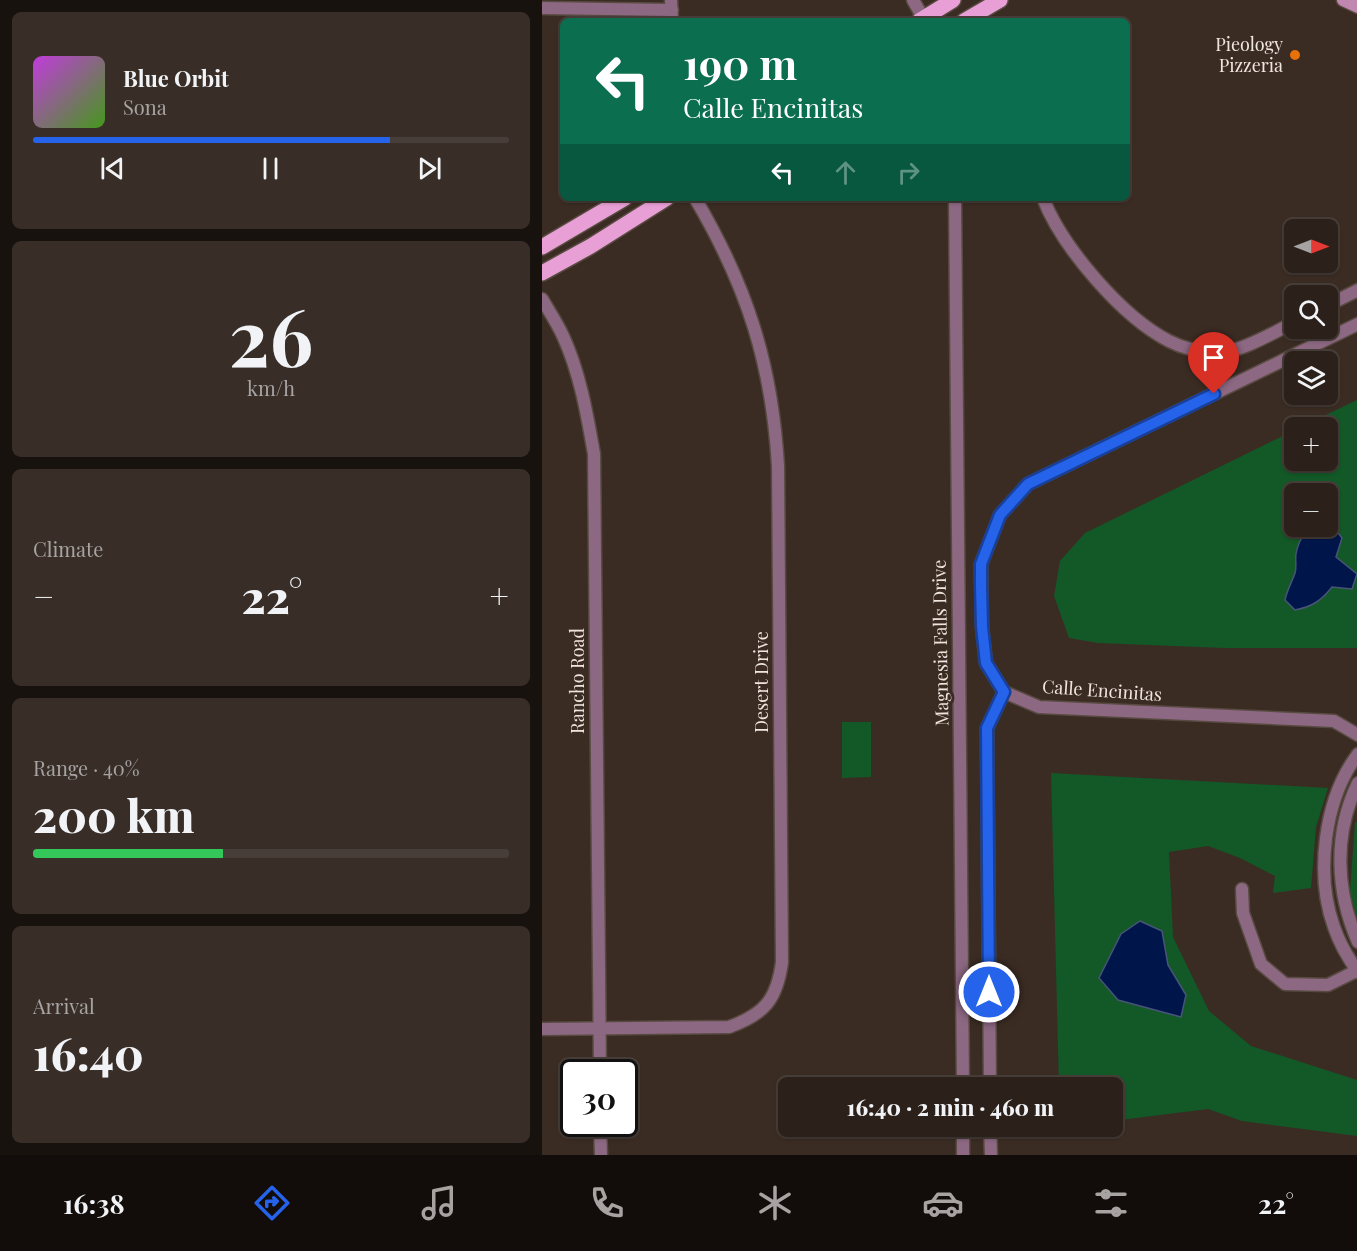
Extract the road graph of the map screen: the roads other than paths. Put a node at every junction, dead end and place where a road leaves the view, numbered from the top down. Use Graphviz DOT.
graph roads {
  1 [pos="913,0"];
  2 [pos="953,0"];
  3 [pos="1000,0"];
  4 [pos="1343,0"];
  5 [pos="1358,7"];
  6 [pos="542,8"];
  7 [pos="672,10"];
  8 [pos="921,18"];
  9 [pos="925,18"];
  10 [pos="969,18"];
  11 [pos="620,201"];
  12 [pos="662,201"];
  13 [pos="697,201"];
  14 [pos="954,201"];
  15 [pos="1044,201"];
  16 [pos="542,247"];
  17 [pos="542,273"];
  18 [pos="1358,290"];
  19 [pos="542,299"];
  20 [pos="1338,300"];
  21 [pos="1358,324"];
  22 [pos="1284,327"];
  23 [pos="1004,692"];
  24 [pos="1358,735"];
  25 [pos="1358,754"];
  26 [pos="1358,783"];
  27 [pos="1242,889"];
  28 [pos="1358,942"];
  29 [pos="1357,971"];
  30 [pos="599,1028"];
  31 [pos="542,1029"];
  32 [pos="600,1059"];
  33 [pos="963,1077"];
  34 [pos="990,1077"];
  35 [pos="600,1137"];
  36 [pos="963,1137"];
  37 [pos="990,1137"];
  38 [pos="600,1155"];
  39 [pos="963,1155"];
  40 [pos="991,1155"];
  1 -- 8 [label="street"];
  2 -- 9 [label="main road"];
  3 -- 10 [label="main road"];
  4 -- 5 [label="main road"];
  6 -- 7 [label="street"];
  11 -- 16 [label="main road"];
  12 -- 17 [label="main road"];
  13 -- 30 [label="street, Desert Drive"];
  14 -- 33 [label="street, Magnesia Falls Drive"];
  15 -- 22 [label="street"];
  18 -- 20 [label="street"];
  19 -- 30 [label="street, Rancho Road"];
  21 -- 23 [label="street"];
  23 -- 24 [label="street, Calle Encinitas"];
  23 -- 34 [label="street"];
  25 -- 29 [label="street"];
  26 -- 28 [label="street"];
  27 -- 29 [label="street"];
  30 -- 31 [label="street, Desert Drive"];
  30 -- 32 [label="street, Rancho Road"];
  35 -- 38 [label="street"];
  36 -- 39 [label="street"];
  37 -- 40 [label="street"];
}
